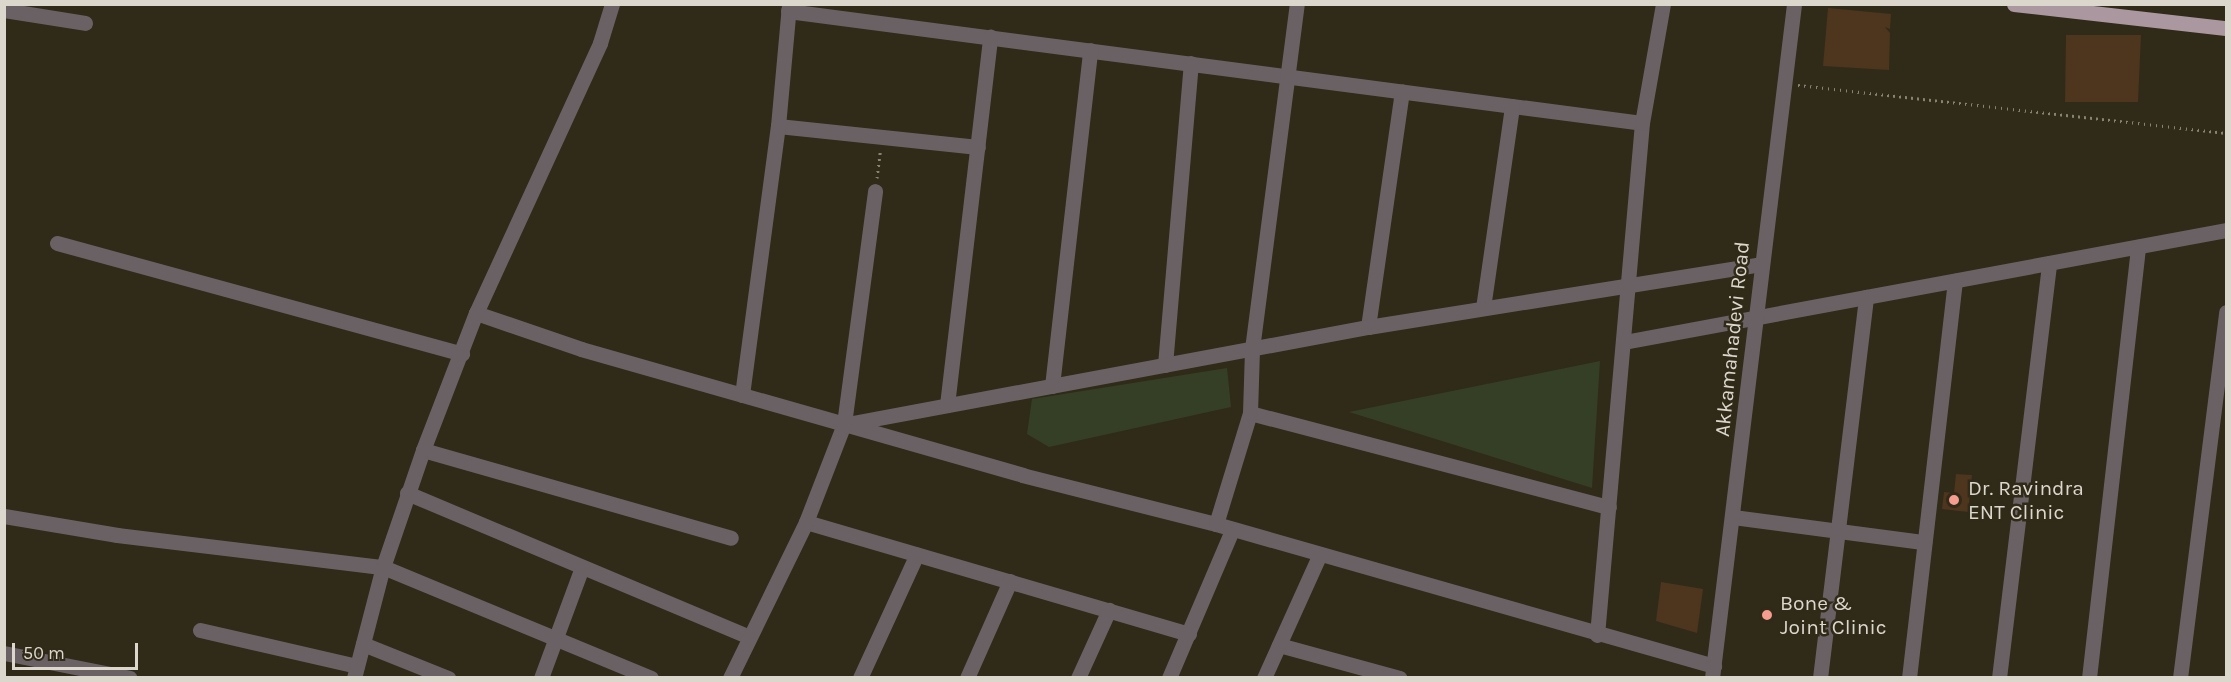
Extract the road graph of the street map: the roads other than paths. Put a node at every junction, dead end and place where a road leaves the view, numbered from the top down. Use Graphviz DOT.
graph roads {
  1 [pos="612,4"];
  2 [pos="1298,4"];
  3 [pos="1663,4"];
  4 [pos="1794,4"];
  5 [pos="2014,4"];
  6 [pos="788,8"];
  7 [pos="4,10"];
  8 [pos="85,23"];
  9 [pos="2226,28"];
  10 [pos="990,37"];
  11 [pos="1090,50"];
  12 [pos="1191,63"];
  13 [pos="1287,76"];
  14 [pos="1402,92"];
  15 [pos="1512,106"];
  16 [pos="1642,123"];
  17 [pos="778,126"];
  18 [pos="978,147"];
  19 [pos="875,191"];
  20 [pos="2226,230"];
  21 [pos="57,243"];
  22 [pos="2138,247"];
  23 [pos="2049,263"];
  24 [pos="1761,264"];
  25 [pos="1955,280"];
  26 [pos="1628,285"];
  27 [pos="1866,297"];
  28 [pos="1483,308"];
  29 [pos="2226,312"];
  30 [pos="476,313"];
  31 [pos="1755,319"];
  32 [pos="1368,327"];
  33 [pos="1624,342"];
  34 [pos="1252,349"];
  35 [pos="462,354"];
  36 [pos="1165,365"];
  37 [pos="1052,386"];
  38 [pos="742,395"];
  39 [pos="947,405"];
  40 [pos="1250,413"];
  41 [pos="844,424"];
  42 [pos="423,450"];
  43 [pos="407,494"];
  44 [pos="1609,507"];
  45 [pos="4,516"];
  46 [pos="1733,517"];
  47 [pos="806,522"];
  48 [pos="1216,524"];
  49 [pos="1232,530"];
  50 [pos="1837,531"];
  51 [pos="731,538"];
  52 [pos="1924,542"];
  53 [pos="917,554"];
  54 [pos="1319,556"];
  55 [pos="383,567"];
  56 [pos="582,567"];
  57 [pos="1010,581"];
  58 [pos="1109,610"];
  59 [pos="200,630"];
  60 [pos="1189,634"];
  61 [pos="1597,635"];
  62 [pos="748,636"];
  63 [pos="556,639"];
  64 [pos="363,644"];
  65 [pos="1279,645"];
  66 [pos="4,653"];
  67 [pos="355,672"];
  68 [pos="1713,672"];
  69 [pos="130,678"];
  70 [pos="448,678"];
  71 [pos="541,678"];
  72 [pos="651,678"];
  73 [pos="730,678"];
  74 [pos="860,678"];
  75 [pos="967,678"];
  76 [pos="1078,678"];
  77 [pos="1169,678"];
  78 [pos="1264,678"];
  79 [pos="1400,678"];
  80 [pos="1820,678"];
  81 [pos="1909,678"];
  82 [pos="1999,678"];
  83 [pos="2089,678"];
  84 [pos="2180,678"];
  1 -- 30 [label="street"];
  2 -- 13 [label="street"];
  3 -- 16 [label="street"];
  4 -- 24 [label="street, Akkamahadevi Road"];
  5 -- 9 [label="main road"];
  6 -- 10 [label="street"];
  6 -- 17 [label="street"];
  7 -- 8 [label="street"];
  10 -- 11 [label="street"];
  10 -- 18 [label="street"];
  11 -- 12 [label="street"];
  11 -- 37 [label="street"];
  12 -- 13 [label="street"];
  12 -- 36 [label="street"];
  13 -- 14 [label="street"];
  13 -- 34 [label="street"];
  14 -- 15 [label="street"];
  14 -- 32 [label="street"];
  15 -- 16 [label="street"];
  15 -- 28 [label="street"];
  16 -- 26 [label="street"];
  17 -- 18 [label="street"];
  17 -- 38 [label="street"];
  18 -- 39 [label="street"];
  19 -- 41 [label="street"];
  20 -- 22 [label="street"];
  21 -- 35 [label="street"];
  22 -- 23 [label="street"];
  22 -- 83 [label="street"];
  23 -- 25 [label="street"];
  23 -- 82 [label="street"];
  24 -- 26 [label="street"];
  24 -- 31 [label="street, Akkamahadevi Road"];
  25 -- 27 [label="street"];
  25 -- 52 [label="street"];
  26 -- 28 [label="street"];
  26 -- 33 [label="street"];
  27 -- 31 [label="street"];
  27 -- 50 [label="street"];
  28 -- 32 [label="street"];
  29 -- 84 [label="street"];
  30 -- 35 [label="street"];
  30 -- 38 [label="street"];
  31 -- 33 [label="street"];
  31 -- 46 [label="street, Akkamahadevi Road"];
  32 -- 34 [label="street"];
  33 -- 44 [label="street"];
  34 -- 36 [label="street"];
  34 -- 40 [label="street"];
  35 -- 42 [label="street"];
  36 -- 37 [label="street"];
  37 -- 39 [label="street"];
  38 -- 41 [label="street"];
  39 -- 41 [label="street"];
  40 -- 44 [label="street"];
  40 -- 48 [label="street"];
  41 -- 47 [label="street"];
  41 -- 48 [label="street"];
  42 -- 43 [label="street"];
  42 -- 51 [label="street"];
  43 -- 55 [label="street"];
  43 -- 56 [label="street"];
  44 -- 61 [label="street"];
  45 -- 55 [label="street"];
  46 -- 50 [label="street"];
  46 -- 68 [label="street, Akkamahadevi Road"];
  47 -- 53 [label="street"];
  47 -- 62 [label="street"];
  48 -- 49 [label="street"];
  49 -- 54 [label="street"];
  49 -- 60 [label="street"];
  50 -- 52 [label="street"];
  50 -- 80 [label="street"];
  52 -- 81 [label="street"];
  53 -- 57 [label="street"];
  53 -- 74 [label="street"];
  54 -- 61 [label="street"];
  54 -- 65 [label="street"];
  55 -- 63 [label="street"];
  55 -- 64 [label="street"];
  56 -- 62 [label="street"];
  56 -- 63 [label="street"];
  57 -- 58 [label="street"];
  57 -- 75 [label="street"];
  58 -- 60 [label="street"];
  58 -- 76 [label="street"];
  59 -- 67 [label="street"];
  60 -- 77 [label="street"];
  61 -- 68 [label="street"];
  62 -- 73 [label="street"];
  63 -- 71 [label="street"];
  63 -- 72 [label="street"];
  64 -- 67 [label="street"];
  64 -- 70 [label="street"];
  65 -- 78 [label="street"];
  65 -- 79 [label="street"];
  66 -- 69 [label="street"];
}
